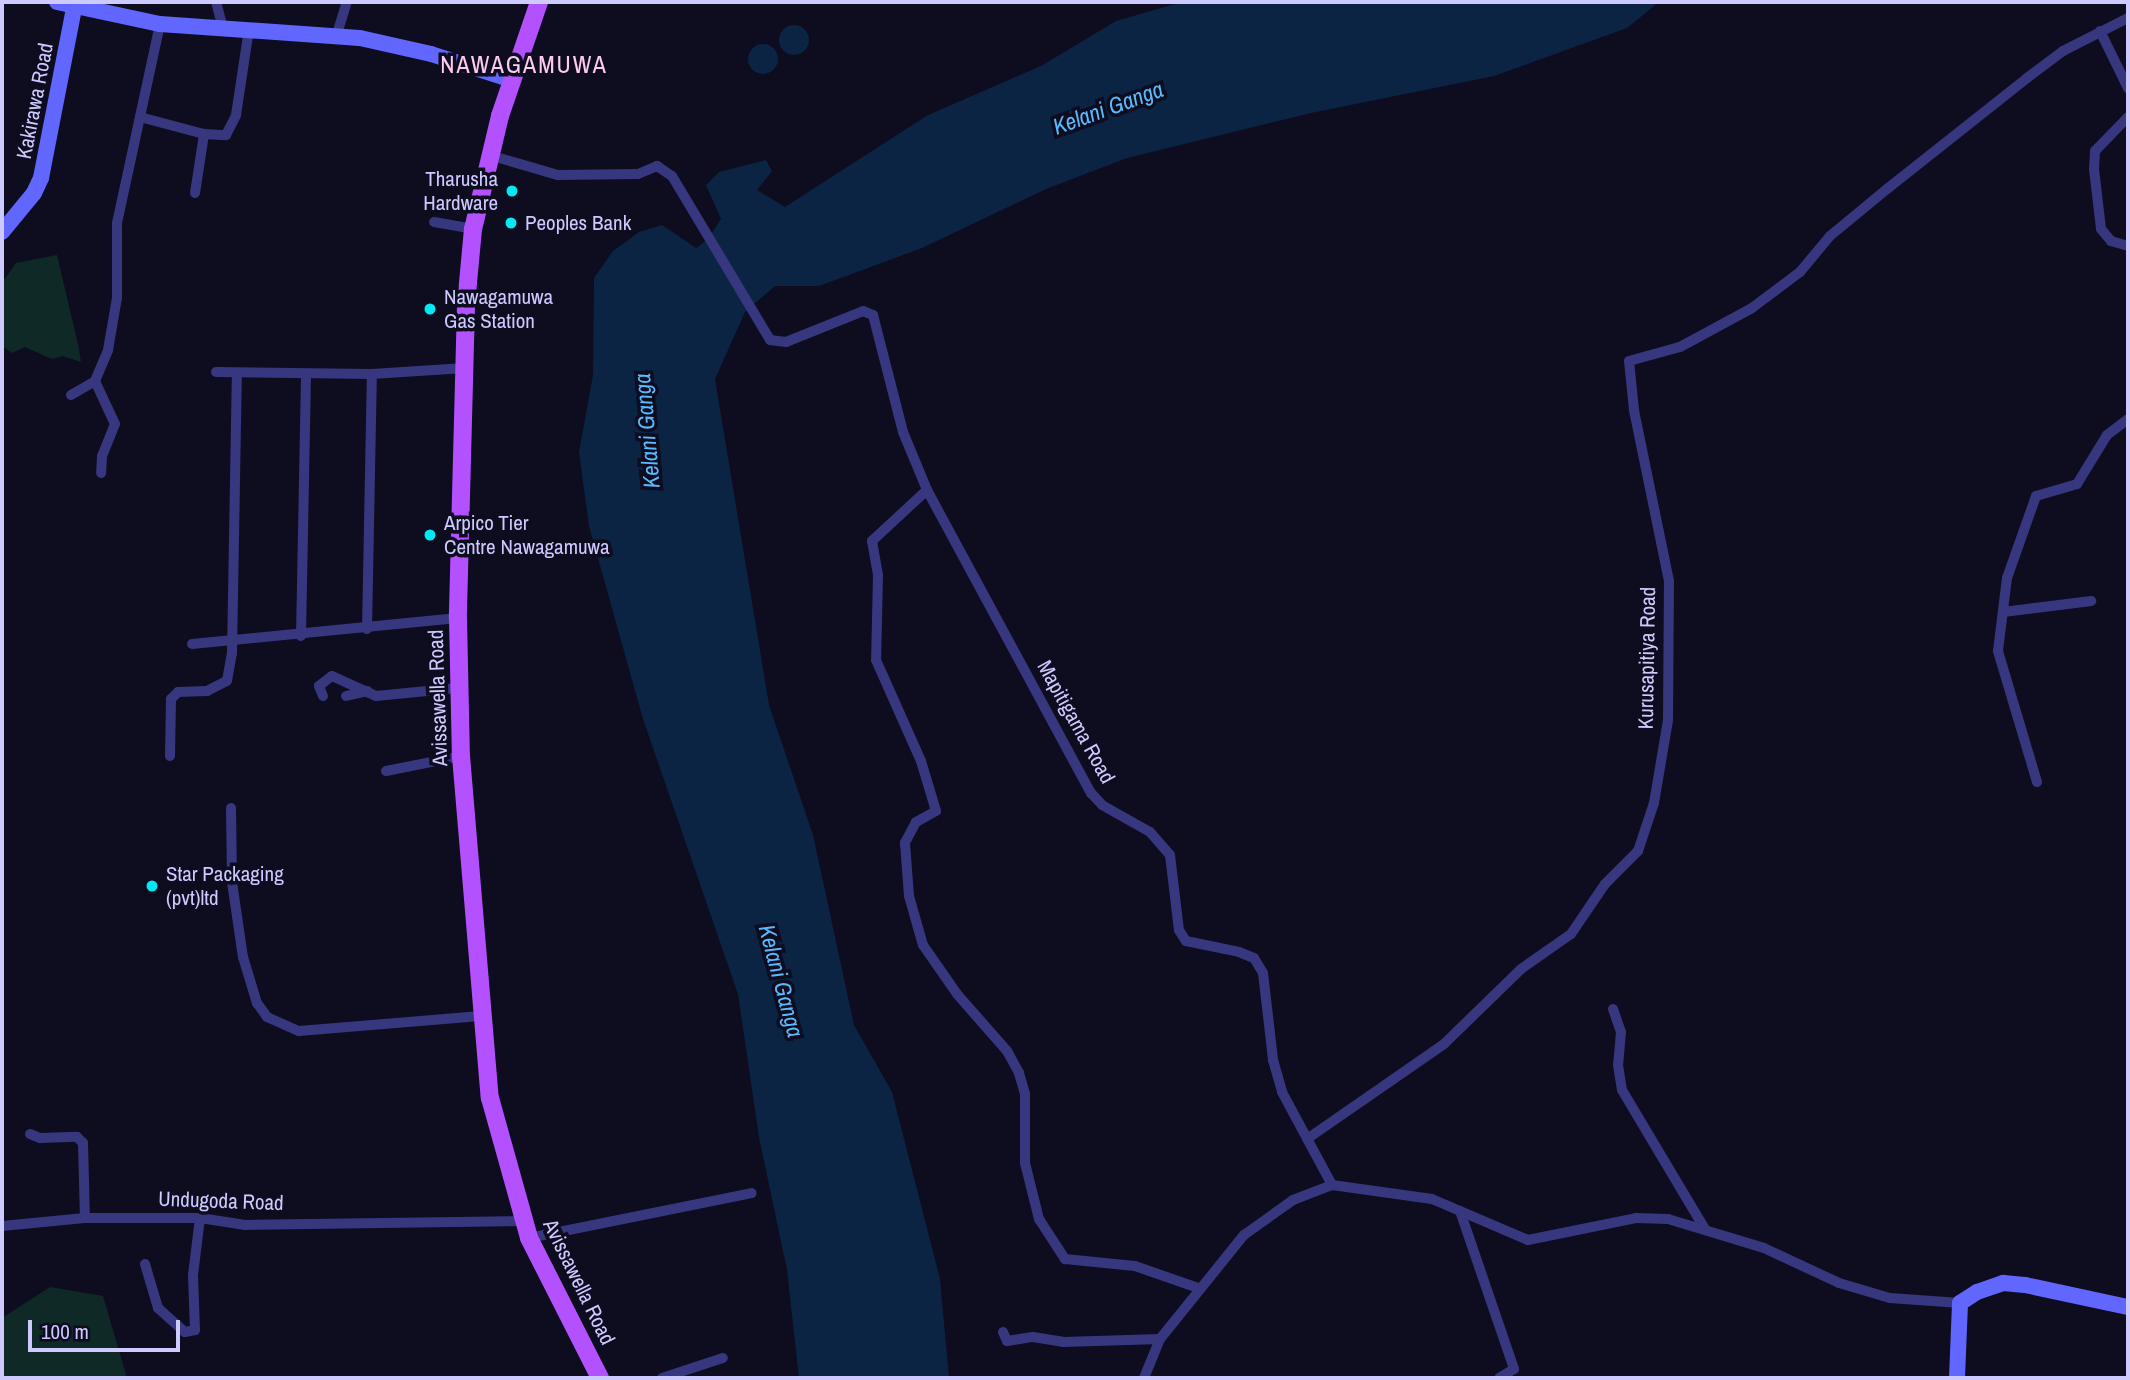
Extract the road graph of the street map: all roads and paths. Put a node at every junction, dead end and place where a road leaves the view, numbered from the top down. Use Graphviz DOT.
graph roads {
  1 [pos="57,2"];
  2 [pos="216,2"];
  3 [pos="347,2"];
  4 [pos="538,2"];
  5 [pos="74,8"];
  6 [pos="2128,18"];
  7 [pos="160,24"];
  8 [pos="223,28"];
  9 [pos="249,29"];
  10 [pos="2100,31"];
  11 [pos="337,34"];
  12 [pos="512,80"];
  13 [pos="2128,88"];
  14 [pos="140,117"];
  15 [pos="2128,117"];
  16 [pos="204,134"];
  17 [pos="489,155"];
  18 [pos="195,193"];
  19 [pos="433,222"];
  20 [pos="473,229"];
  21 [pos="2,232"];
  22 [pos="2128,246"];
  23 [pos="465,368"];
  24 [pos="216,372"];
  25 [pos="237,373"];
  26 [pos="306,374"];
  27 [pos="372,374"];
  28 [pos="95,381"];
  29 [pos="71,395"];
  30 [pos="2128,419"];
  31 [pos="101,473"];
  32 [pos="927,490"];
  33 [pos="2091,601"];
  34 [pos="2003,612"];
  35 [pos="458,618"];
  36 [pos="367,629"];
  37 [pos="301,636"];
  38 [pos="232,641"];
  39 [pos="192,644"];
  40 [pos="458,688"];
  41 [pos="368,691"];
  42 [pos="324,696"];
  43 [pos="346,696"];
  44 [pos="170,756"];
  45 [pos="461,756"];
  46 [pos="386,771"];
  47 [pos="2037,782"];
  48 [pos="231,808"];
  49 [pos="1614,1009"];
  50 [pos="483,1016"];
  51 [pos="30,1134"];
  52 [pos="1307,1139"];
  53 [pos="1332,1185"];
  54 [pos="752,1193"];
  55 [pos="1460,1212"];
  56 [pos="85,1218"];
  57 [pos="200,1218"];
  58 [pos="2,1226"];
  59 [pos="1705,1229"];
  60 [pos="526,1230"];
  61 [pos="145,1264"];
  62 [pos="1198,1288"];
  63 [pos="1960,1303"];
  64 [pos="2128,1307"];
  65 [pos="1003,1332"];
  66 [pos="1160,1339"];
  67 [pos="723,1358"];
  68 [pos="600,1378"];
  69 [pos="662,1378"];
  70 [pos="1144,1378"];
  71 [pos="1499,1378"];
  72 [pos="1957,1378"];
  1 -- 5 [label="street"];
  2 -- 8 [label="street"];
  3 -- 11 [label="street"];
  4 -- 12 [label="main road, Avissawella Road"];
  5 -- 7 [label="street"];
  5 -- 21 [label="street, Kakirawa Road"];
  6 -- 10 [label="street"];
  7 -- 8 [label="street"];
  7 -- 14 [label="street"];
  8 -- 9 [label="street"];
  9 -- 11 [label="street"];
  9 -- 16 [label="street"];
  10 -- 13 [label="street"];
  10 -- 52 [label="street, Kurusapitiya Road"];
  11 -- 12 [label="street"];
  12 -- 17 [label="main road, Avissawella Road"];
  14 -- 16 [label="street"];
  14 -- 28 [label="street"];
  15 -- 22 [label="street"];
  16 -- 18 [label="street"];
  17 -- 20 [label="main road, Avissawella Road"];
  17 -- 32 [label="street, Mapitigama Road"];
  19 -- 20 [label="street"];
  20 -- 23 [label="main road, Avissawella Road"];
  23 -- 27 [label="street"];
  23 -- 35 [label="main road, Avissawella Road"];
  24 -- 25 [label="street"];
  25 -- 26 [label="street"];
  25 -- 38 [label="street"];
  26 -- 27 [label="street"];
  26 -- 37 [label="street"];
  27 -- 36 [label="street"];
  28 -- 29 [label="street"];
  28 -- 31 [label="street"];
  30 -- 34 [label="street"];
  32 -- 52 [label="street, Mapitigama Road"];
  32 -- 62 [label="street"];
  33 -- 34 [label="street"];
  34 -- 47 [label="street"];
  35 -- 36 [label="street"];
  35 -- 40 [label="main road, Avissawella Road"];
  36 -- 37 [label="street"];
  37 -- 38 [label="street"];
  38 -- 39 [label="street"];
  38 -- 44 [label="street"];
  40 -- 41 [label="street"];
  40 -- 45 [label="main road, Avissawella Road"];
  41 -- 42 [label="street"];
  41 -- 43 [label="street"];
  45 -- 46 [label="street"];
  45 -- 50 [label="main road, Avissawella Road"];
  48 -- 50 [label="street"];
  49 -- 59 [label="street"];
  50 -- 60 [label="main road, Avissawella Road"];
  51 -- 56 [label="street"];
  52 -- 53 [label="street, Mapitigama Road"];
  53 -- 55 [label="street"];
  53 -- 62 [label="street"];
  54 -- 60 [label="street, Undugoda Road"];
  55 -- 59 [label="street"];
  55 -- 71 [label="street"];
  56 -- 57 [label="street, Undugoda Road"];
  56 -- 58 [label="street, Undugoda Road"];
  57 -- 60 [label="street, Undugoda Road"];
  57 -- 61 [label="street"];
  59 -- 63 [label="street"];
  60 -- 68 [label="main road, Avissawella Road"];
  62 -- 66 [label="street"];
  63 -- 64 [label="street"];
  63 -- 72 [label="street"];
  65 -- 66 [label="street"];
  66 -- 70 [label="street"];
  67 -- 69 [label="street"];
}
